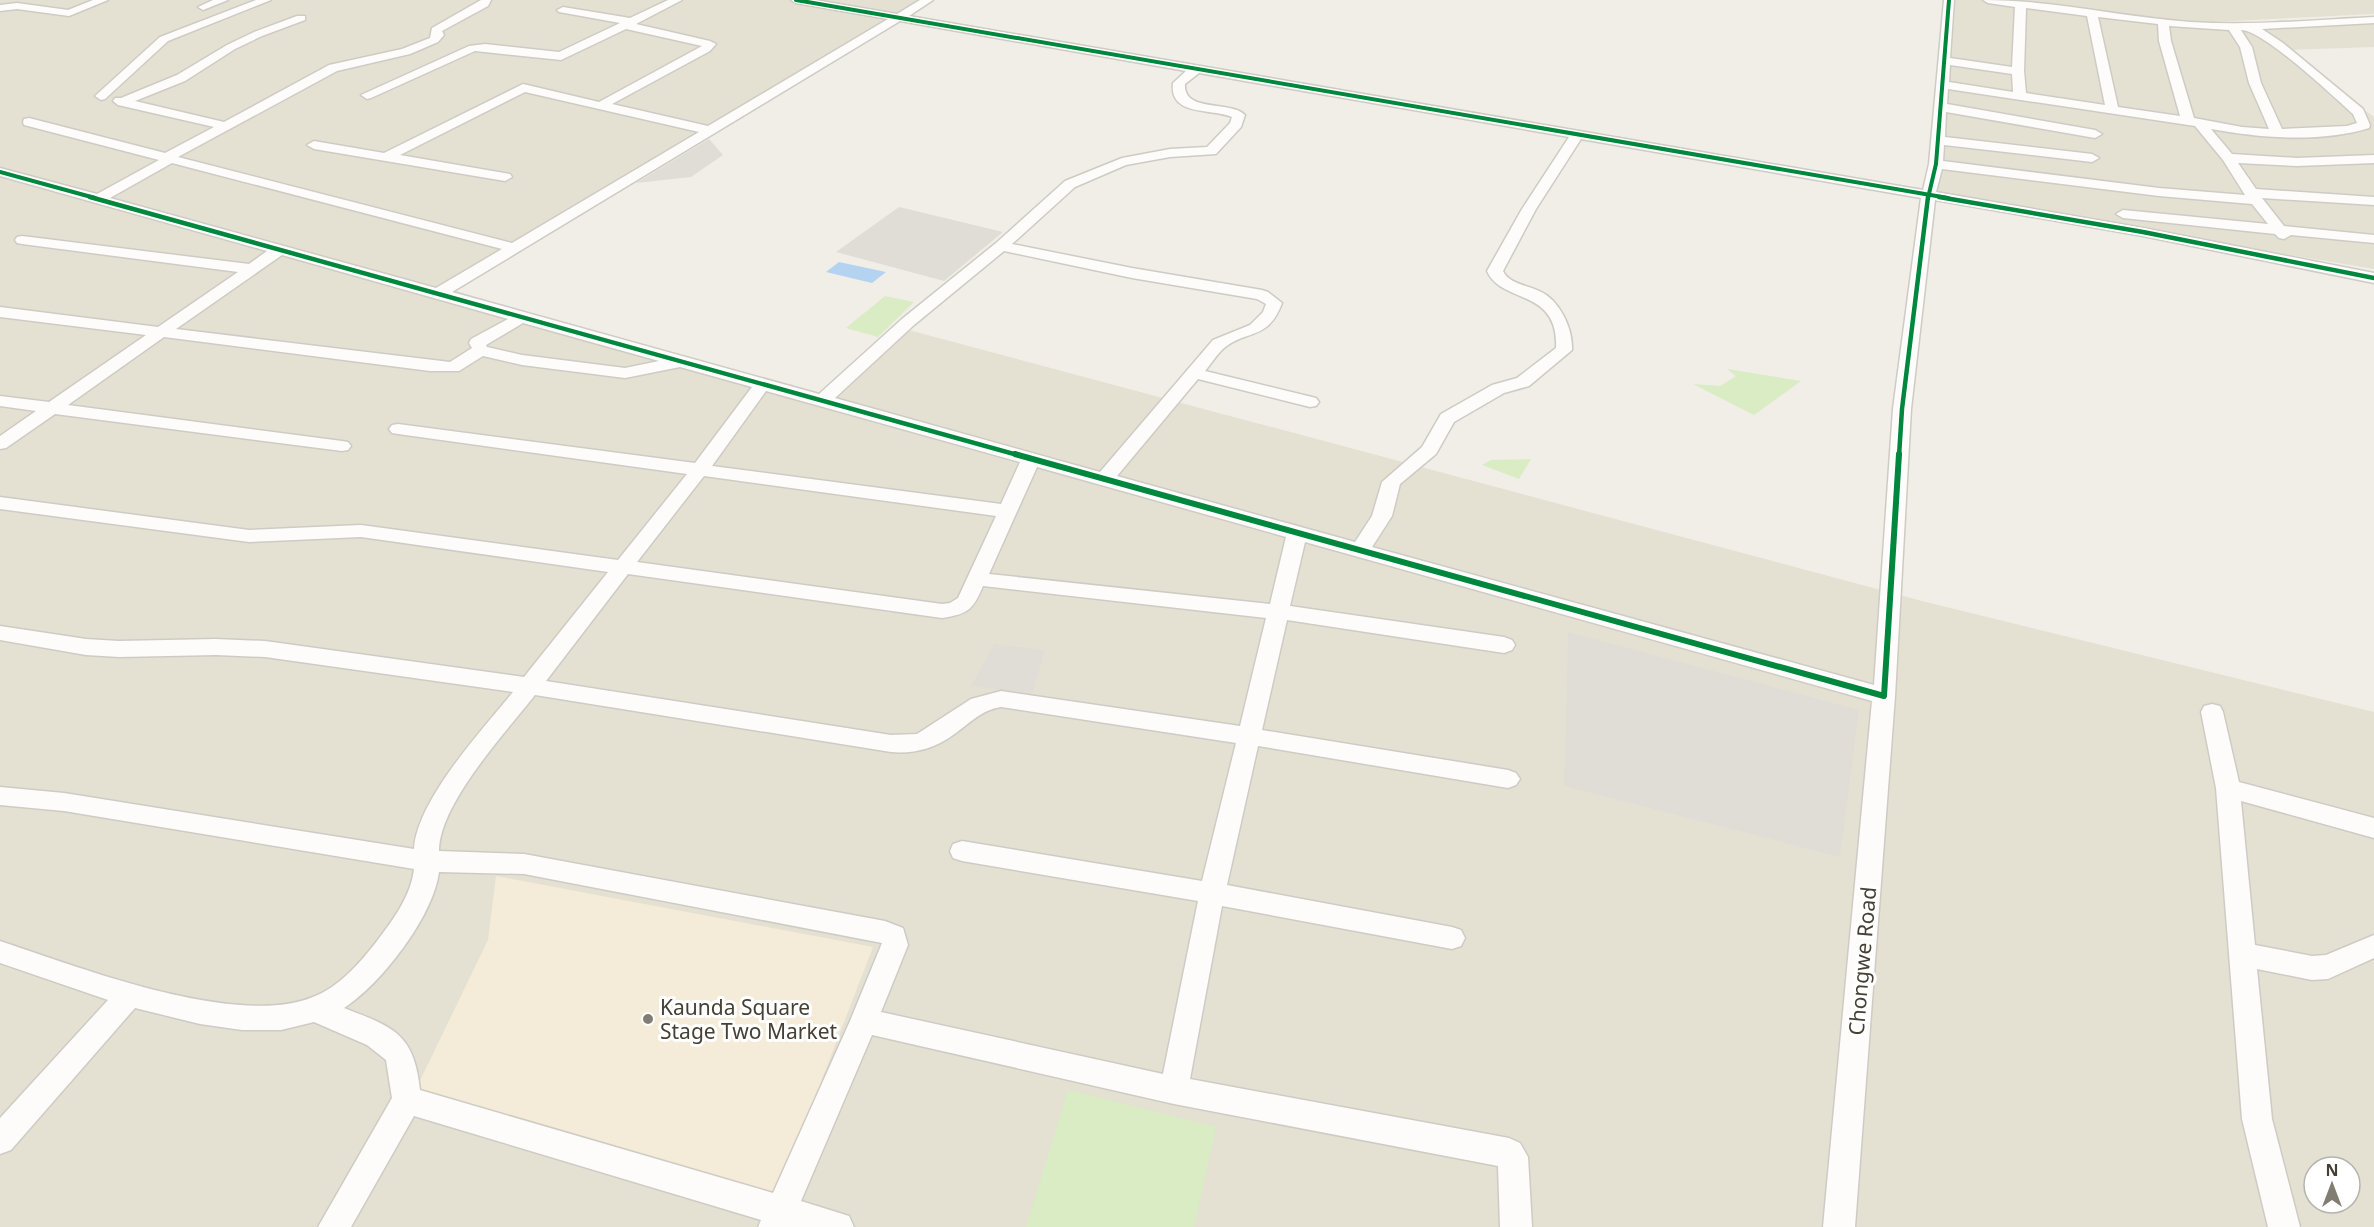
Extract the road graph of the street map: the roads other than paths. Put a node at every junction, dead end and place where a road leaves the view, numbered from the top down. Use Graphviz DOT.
graph roads {
  1 [pos="103,0"];
  2 [pos="223,0"];
  3 [pos="266,0"];
  4 [pos="486,0"];
  5 [pos="677,0"];
  6 [pos="796,0"];
  7 [pos="928,0"];
  8 [pos="1949,0"];
  9 [pos="1988,0"];
  10 [pos="2014,3"];
  11 [pos="8,5"];
  12 [pos="203,7"];
  13 [pos="563,10"];
  14 [pos="2092,14"];
  15 [pos="301,18"];
  16 [pos="898,18"];
  17 [pos="2374,20"];
  18 [pos="2163,23"];
  19 [pos="627,24"];
  20 [pos="2250,26"];
  21 [pos="2233,27"];
  22 [pos="1945,61"];
  23 [pos="1196,69"];
  24 [pos="2018,71"];
  25 [pos="1942,85"];
  26 [pos="367,95"];
  27 [pos="2020,97"];
  28 [pos="122,102"];
  29 [pos="600,106"];
  30 [pos="1940,107"];
  31 [pos="2112,110"];
  32 [pos="29,122"];
  33 [pos="2194,122"];
  34 [pos="225,126"];
  35 [pos="712,130"];
  36 [pos="2277,133"];
  37 [pos="2096,134"];
  38 [pos="1576,136"];
  39 [pos="1938,140"];
  40 [pos="314,145"];
  41 [pos="386,157"];
  42 [pos="2092,158"];
  43 [pos="2228,158"];
  44 [pos="168,159"];
  45 [pos="2367,159"];
  46 [pos="1936,164"];
  47 [pos="0,172"];
  48 [pos="2374,172"];
  49 [pos="505,177"];
  50 [pos="1929,196"];
  51 [pos="2253,197"];
  52 [pos="97,200"];
  53 [pos="2374,201"];
  54 [pos="2122,214"];
  55 [pos="2280,230"];
  56 [pos="2374,239"];
  57 [pos="21,240"];
  58 [pos="1000,246"];
  59 [pos="514,248"];
  60 [pos="279,250"];
  61 [pos="2308,264"];
  62 [pos="252,269"];
  63 [pos="2374,278"];
  64 [pos="438,294"];
  65 [pos="0,312"];
  66 [pos="522,317"];
  67 [pos="161,332"];
  68 [pos="481,350"];
  69 [pos="680,361"];
  70 [pos="1195,373"];
  71 [pos="762,385"];
  72 [pos="0,401"];
  73 [pos="822,401"];
  74 [pos="1310,402"];
  75 [pos="51,410"];
  76 [pos="398,429"];
  77 [pos="0,444"];
  78 [pos="342,446"];
  79 [pos="1031,459"];
  80 [pos="700,469"];
  81 [pos="1104,479"];
  82 [pos="0,503"];
  83 [pos="1007,511"];
  84 [pos="1297,532"];
  85 [pos="1360,550"];
  86 [pos="624,566"];
  87 [pos="977,579"];
  88 [pos="1279,612"];
  89 [pos="0,633"];
  90 [pos="1504,645"];
  91 [pos="530,686"];
  92 [pos="1884,696"];
  93 [pos="2212,712"];
  94 [pos="1249,736"];
  95 [pos="1508,779"];
  96 [pos="2228,788"];
  97 [pos="3,799"];
  98 [pos="2374,828"];
  99 [pos="962,851"];
  100 [pos="426,861"];
  101 [pos="1212,893"];
  102 [pos="1452,938"];
  103 [pos="2374,946"];
  104 [pos="0,952"];
  105 [pos="2241,954"];
  106 [pos="129,996"];
  107 [pos="315,1010"];
  108 [pos="864,1021"];
  109 [pos="1174,1090"];
  110 [pos="407,1100"];
  111 [pos="0,1140"];
  112 [pos="777,1219"];
  113 [pos="334,1227"];
  114 [pos="838,1227"];
  115 [pos="1516,1227"];
  116 [pos="1839,1227"];
  117 [pos="2284,1227"];
  1 -- 11 [label="street"];
  2 -- 12 [label="street"];
  3 -- 28 [label="street"];
  4 -- 34 [label="street"];
  5 -- 19 [label="street"];
  6 -- 16 [label="street"];
  7 -- 16 [label="street"];
  8 -- 22 [label="street, Chongwe Road"];
  9 -- 10 [label="street"];
  10 -- 14 [label="street"];
  10 -- 24 [label="street"];
  13 -- 19 [label="street"];
  14 -- 18 [label="street"];
  14 -- 31 [label="street"];
  15 -- 28 [label="street"];
  16 -- 23 [label="street"];
  16 -- 35 [label="street"];
  17 -- 20 [label="street"];
  18 -- 21 [label="street"];
  18 -- 33 [label="street"];
  19 -- 26 [label="street"];
  19 -- 29 [label="street"];
  20 -- 21 [label="street"];
  20 -- 36 [label="street"];
  21 -- 36 [label="street"];
  22 -- 24 [label="street"];
  22 -- 25 [label="street, Chongwe Road"];
  23 -- 38 [label="street"];
  23 -- 58 [label="street"];
  24 -- 27 [label="street"];
  25 -- 27 [label="street"];
  25 -- 30 [label="street, Chongwe Road"];
  27 -- 31 [label="street"];
  28 -- 34 [label="street"];
  29 -- 35 [label="street"];
  29 -- 41 [label="street"];
  30 -- 37 [label="street"];
  30 -- 39 [label="street, Chongwe Road"];
  31 -- 33 [label="street"];
  32 -- 44 [label="street"];
  33 -- 36 [label="street"];
  33 -- 43 [label="street"];
  34 -- 44 [label="street"];
  35 -- 59 [label="street"];
  38 -- 50 [label="street"];
  38 -- 85 [label="street"];
  39 -- 42 [label="street"];
  39 -- 46 [label="street, Chongwe Road"];
  40 -- 41 [label="street"];
  41 -- 49 [label="street"];
  43 -- 45 [label="street"];
  43 -- 51 [label="street"];
  44 -- 52 [label="street"];
  44 -- 59 [label="street"];
  45 -- 48 [label="street"];
  46 -- 50 [label="street, Chongwe Road"];
  46 -- 51 [label="street"];
  47 -- 52 [label="street"];
  50 -- 61 [label="street"];
  50 -- 92 [label="street, Chongwe Road"];
  51 -- 53 [label="street"];
  51 -- 55 [label="street"];
  52 -- 60 [label="street"];
  54 -- 55 [label="street"];
  55 -- 56 [label="street"];
  55 -- 61 [label="street"];
  57 -- 62 [label="street"];
  58 -- 70 [label="street"];
  58 -- 73 [label="street"];
  59 -- 64 [label="street"];
  60 -- 62 [label="street"];
  60 -- 64 [label="street"];
  61 -- 63 [label="street"];
  62 -- 67 [label="street"];
  64 -- 66 [label="street"];
  65 -- 67 [label="street"];
  66 -- 68 [label="street"];
  66 -- 69 [label="street"];
  67 -- 68 [label="street"];
  67 -- 75 [label="street"];
  68 -- 69 [label="street"];
  69 -- 71 [label="street"];
  70 -- 74 [label="street"];
  70 -- 81 [label="street"];
  71 -- 73 [label="street"];
  71 -- 80 [label="street"];
  72 -- 75 [label="street"];
  73 -- 79 [label="street"];
  75 -- 77 [label="street"];
  75 -- 78 [label="street"];
  76 -- 80 [label="street"];
  79 -- 81 [label="street"];
  79 -- 83 [label="street"];
  80 -- 83 [label="street"];
  80 -- 86 [label="street"];
  81 -- 84 [label="street"];
  82 -- 86 [label="street"];
  83 -- 87 [label="street"];
  84 -- 85 [label="street"];
  84 -- 88 [label="street"];
  85 -- 92 [label="street"];
  86 -- 87 [label="street"];
  86 -- 91 [label="street"];
  87 -- 88 [label="street"];
  88 -- 90 [label="street"];
  88 -- 94 [label="street"];
  89 -- 91 [label="street"];
  91 -- 94 [label="street"];
  91 -- 100 [label="street"];
  92 -- 116 [label="street, Chongwe Road"];
  93 -- 96 [label="street"];
  94 -- 95 [label="street"];
  94 -- 101 [label="street"];
  96 -- 98 [label="street"];
  96 -- 105 [label="street"];
  97 -- 100 [label="street"];
  99 -- 101 [label="street"];
  100 -- 107 [label="street"];
  100 -- 108 [label="street"];
  101 -- 102 [label="street"];
  101 -- 109 [label="street"];
  103 -- 105 [label="street"];
  104 -- 106 [label="street"];
  105 -- 117 [label="street"];
  106 -- 107 [label="street"];
  106 -- 111 [label="street"];
  107 -- 110 [label="street"];
  108 -- 109 [label="street"];
  108 -- 112 [label="street"];
  109 -- 115 [label="street"];
  110 -- 112 [label="street"];
  110 -- 113 [label="street"];
  112 -- 114 [label="street"];
}
